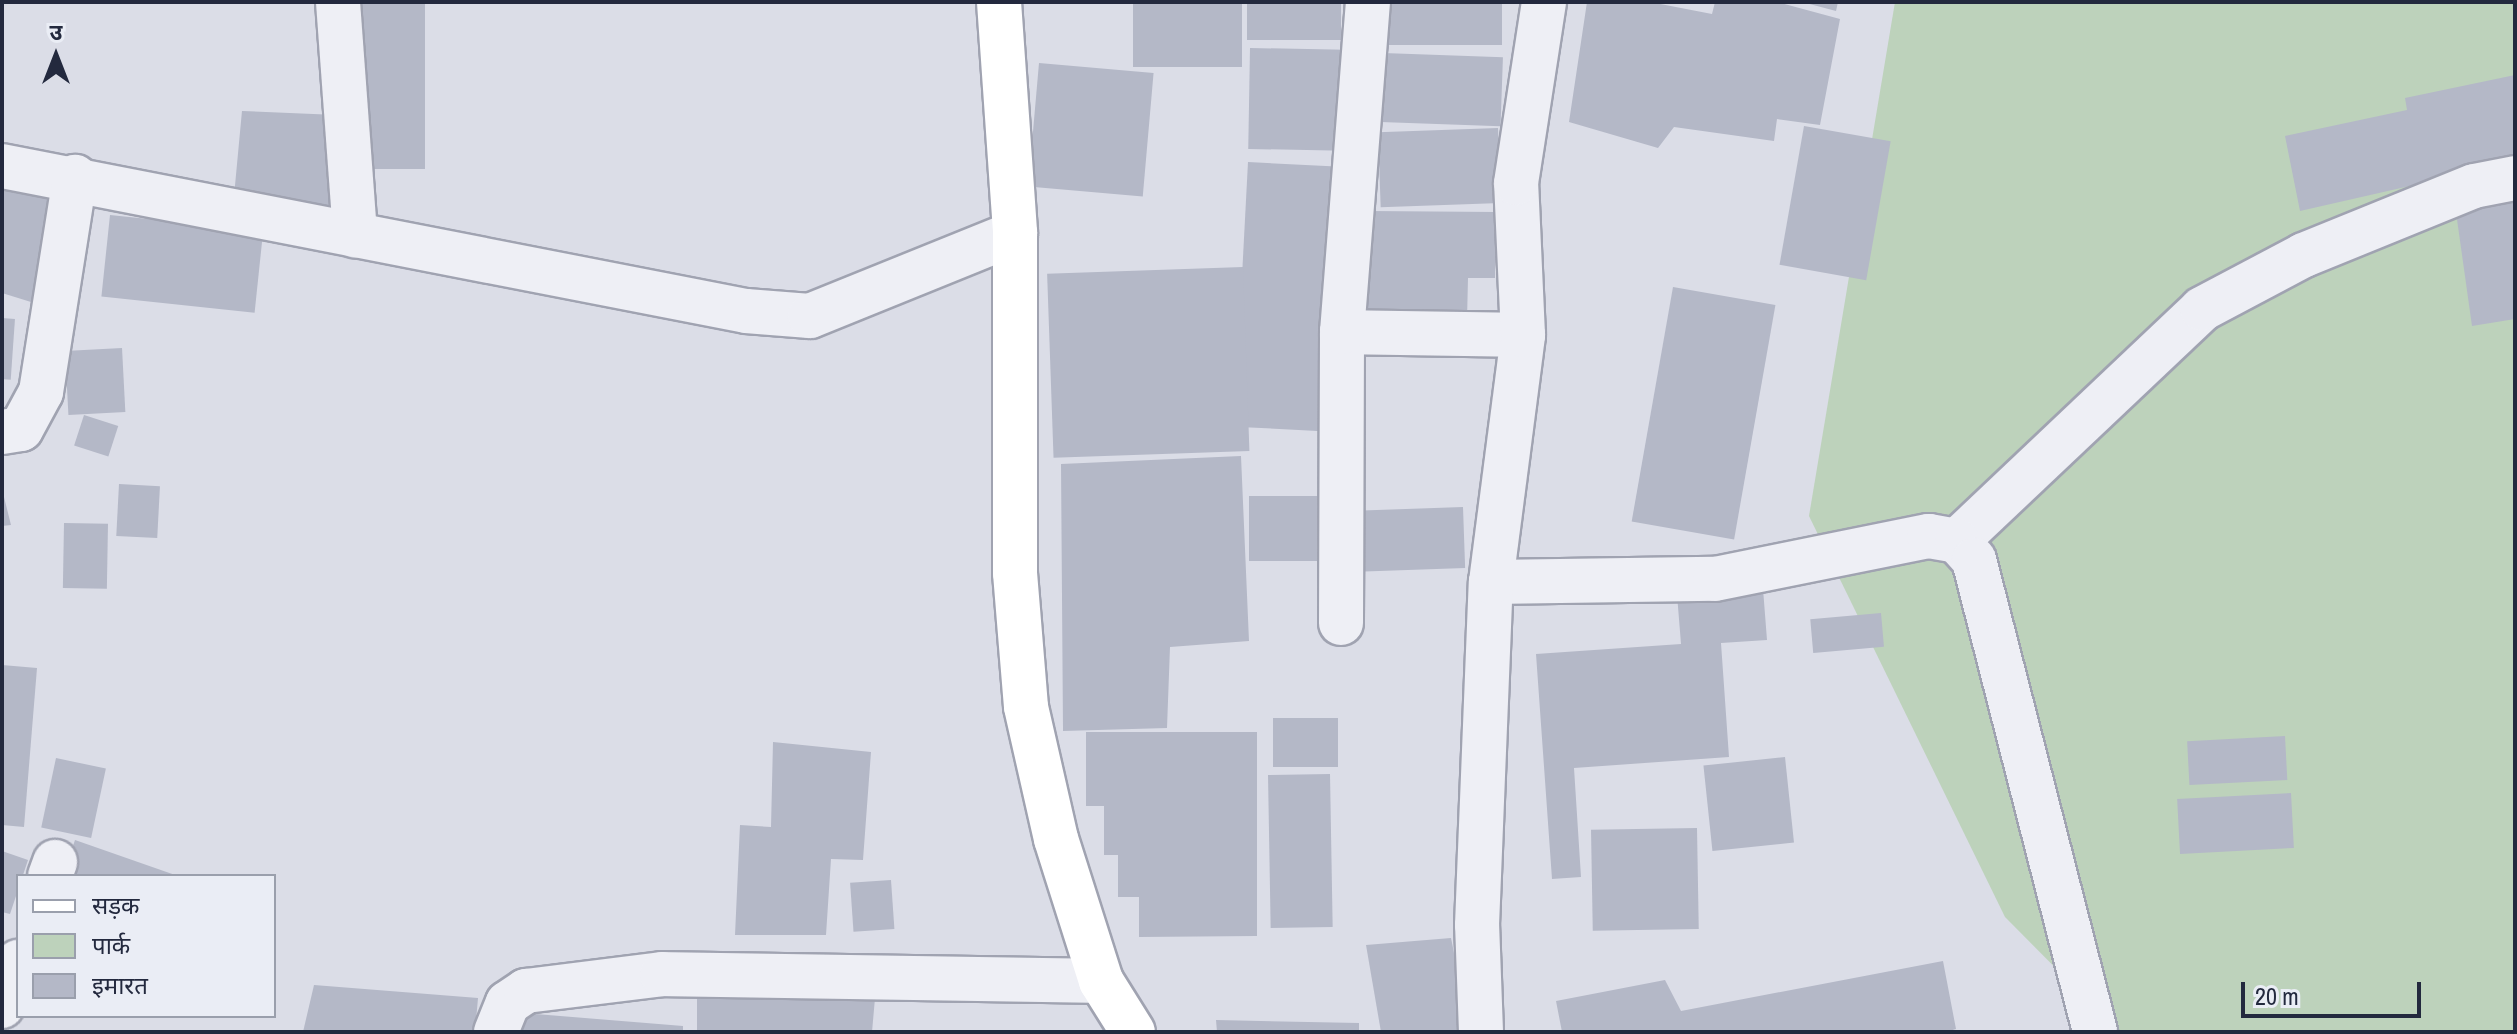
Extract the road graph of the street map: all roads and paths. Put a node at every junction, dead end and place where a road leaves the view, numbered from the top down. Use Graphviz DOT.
graph roads {
  1 [pos="338,2"];
  2 [pos="999,2"];
  3 [pos="1368,2"];
  4 [pos="1544,2"];
  5 [pos="2,166"];
  6 [pos="75,177"];
  7 [pos="2515,178"];
  8 [pos="1015,233"];
  9 [pos="355,235"];
  10 [pos="1342,332"];
  11 [pos="1523,335"];
  12 [pos="2,432"];
  13 [pos="1957,541"];
  14 [pos="1491,582"];
  15 [pos="1341,623"];
  16 [pos="16,968"];
  17 [pos="1101,981"];
  18 [pos="2,1006"];
  19 [pos="496,1032"];
  20 [pos="1133,1032"];
  21 [pos="1481,1032"];
  22 [pos="2095,1032"];
  1 -- 9 [label="street"];
  2 -- 8 [label="main road"];
  3 -- 10 [label="street"];
  4 -- 11 [label="street"];
  5 -- 6 [label="street"];
  6 -- 9 [label="street"];
  6 -- 12 [label="street"];
  7 -- 13 [label="street"];
  8 -- 9 [label="street"];
  8 -- 17 [label="main road"];
  10 -- 11 [label="street"];
  10 -- 15 [label="street"];
  11 -- 14 [label="street"];
  13 -- 14 [label="street"];
  13 -- 22 [label="street"];
  14 -- 21 [label="street"];
  16 -- 18 [label="street"];
  17 -- 19 [label="street"];
  17 -- 20 [label="main road"];
}
